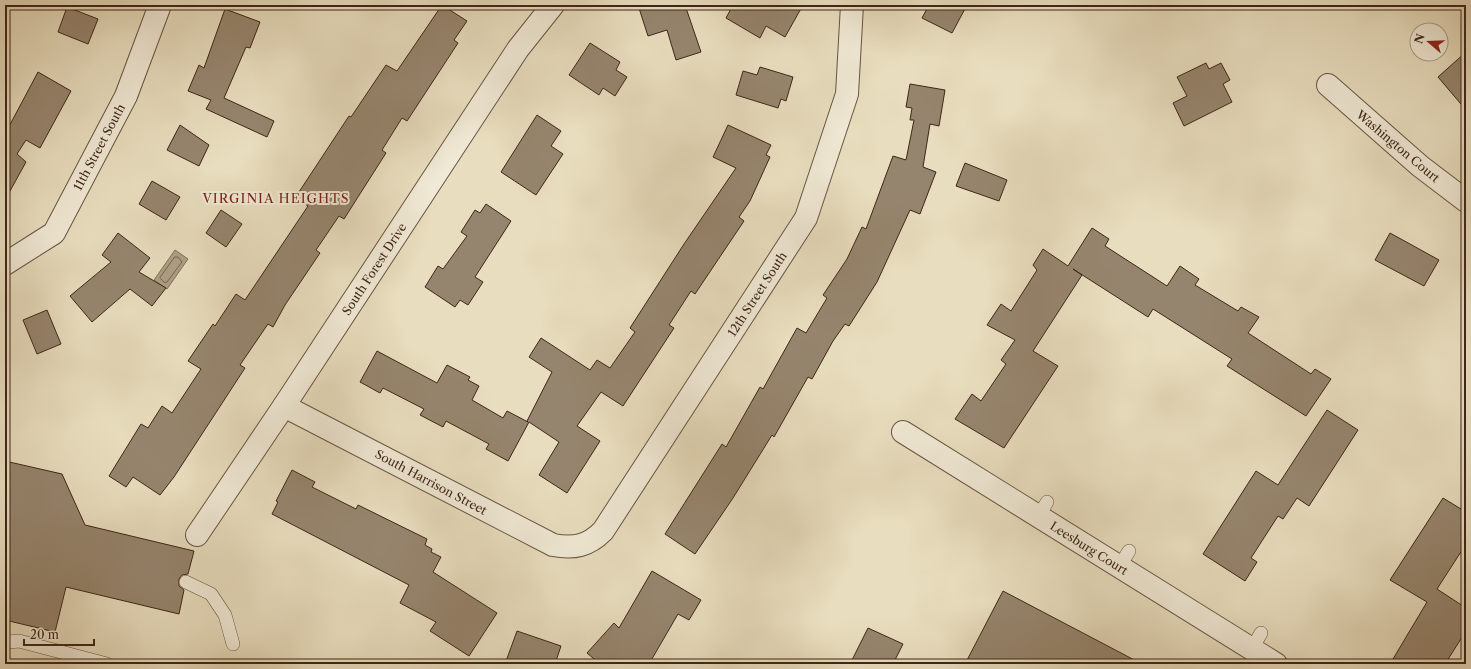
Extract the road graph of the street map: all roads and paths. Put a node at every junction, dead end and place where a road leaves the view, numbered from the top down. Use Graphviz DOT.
graph roads {
  1 [pos="160,5"];
  2 [pos="553,5"];
  3 [pos="852,5"];
  4 [pos="1329,87"];
  5 [pos="1466,201"];
  6 [pos="5,264"];
  7 [pos="284,406"];
  8 [pos="903,432"];
  9 [pos="197,536"];
  10 [pos="580,546"];
  11 [pos="186,582"];
  12 [pos="9,642"];
  13 [pos="233,644"];
  14 [pos="107,664"];
  15 [pos="1276,664"];
  1 -- 6 [label="street, 11th Street South"];
  2 -- 7 [label="street, South Forest Drive"];
  3 -- 10 [label="street, 12th Street South"];
  4 -- 5 [label="street, Washington Court"];
  7 -- 9 [label="street, South Forest Drive"];
  7 -- 10 [label="street, South Harrison Street"];
  8 -- 15 [label="street, Leesburg Court"];
  11 -- 13 [label="lane"];
  12 -- 14 [label="lane"];
}
